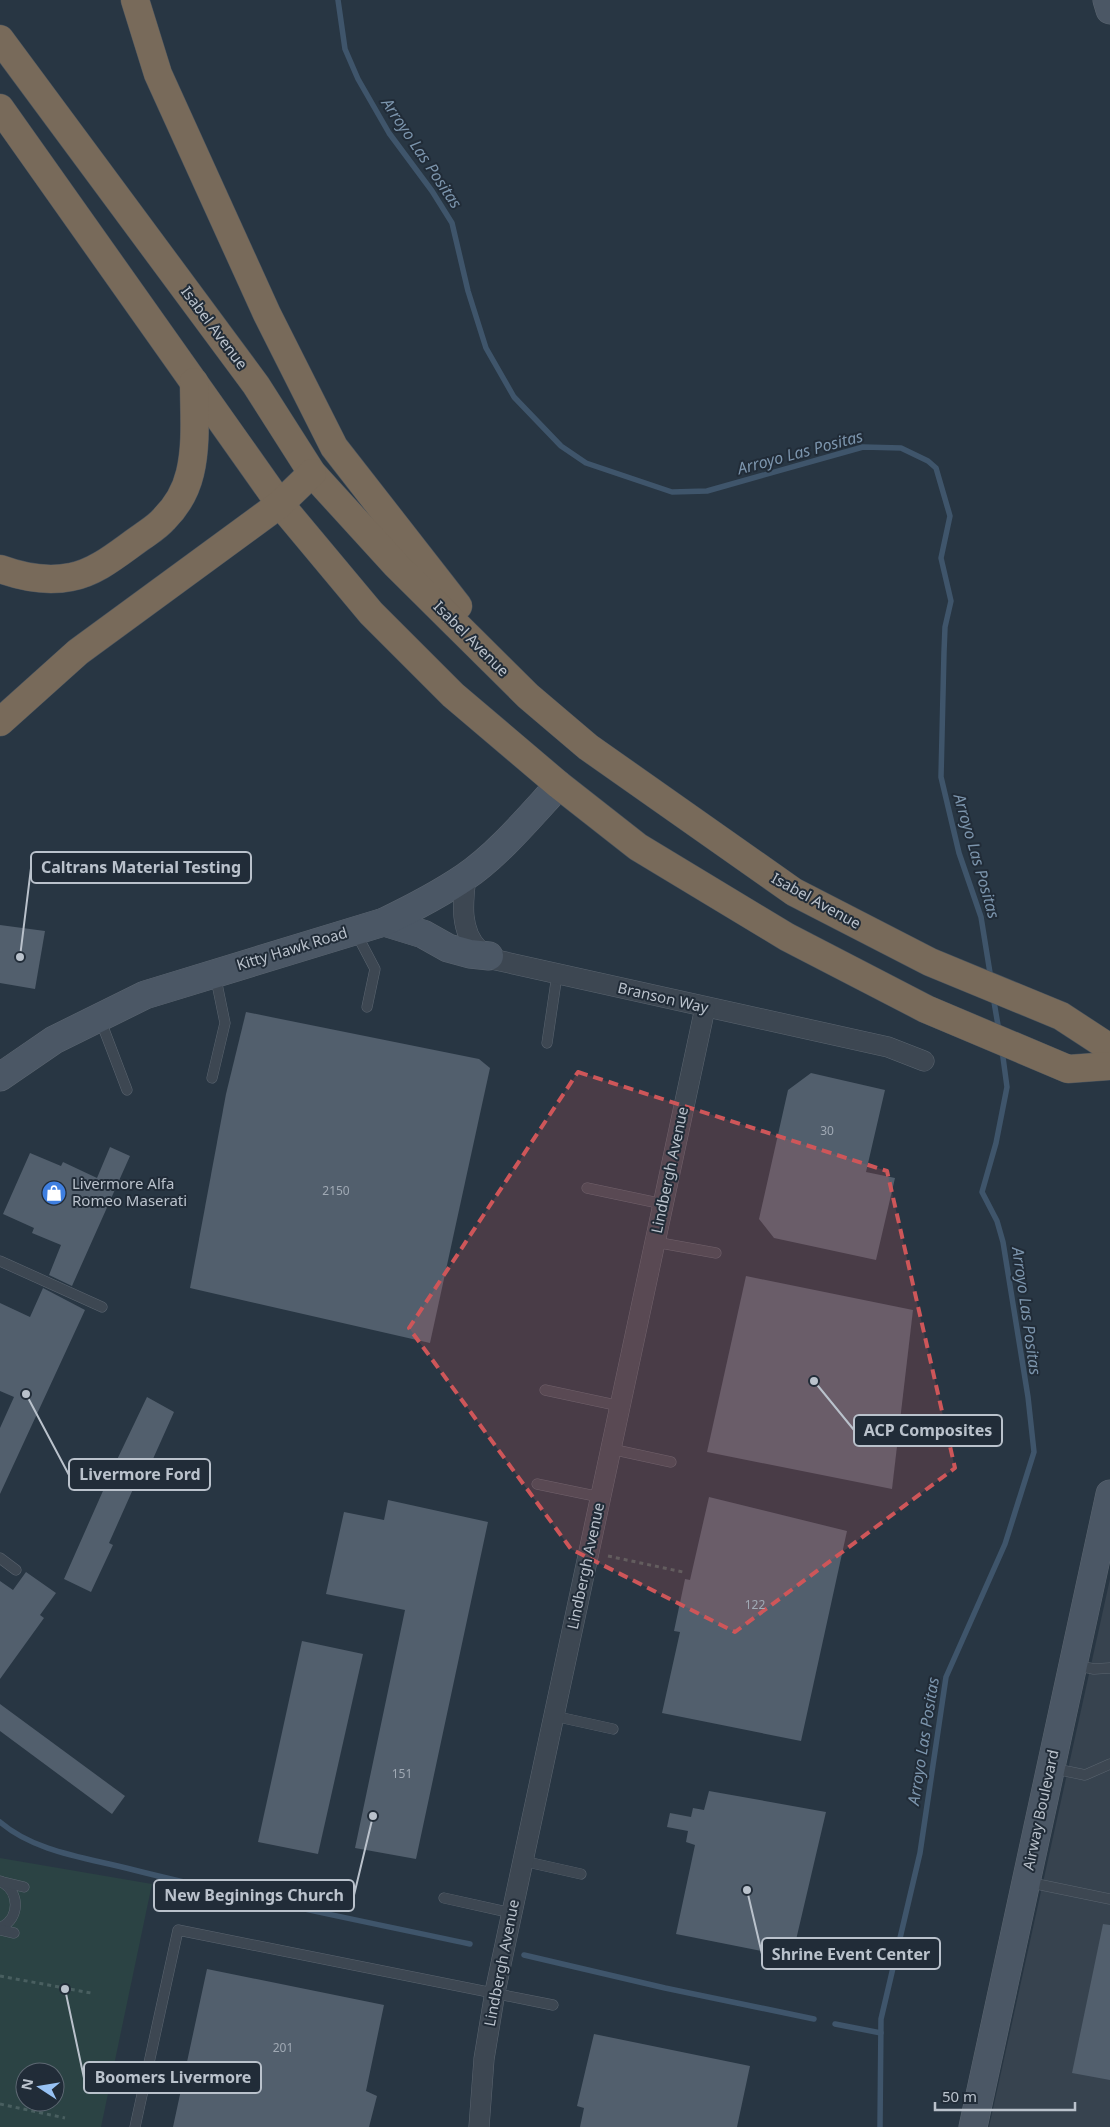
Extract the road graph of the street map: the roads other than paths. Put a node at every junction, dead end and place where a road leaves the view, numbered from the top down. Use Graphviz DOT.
graph roads {
  1 [pos="135,0"];
  2 [pos="1107,0"];
  3 [pos="1110,10"];
  4 [pos="0,39"];
  5 [pos="0,108"];
  6 [pos="194,382"];
  7 [pos="312,473"];
  8 [pos="280,504"];
  9 [pos="0,569"];
  10 [pos="484,652"];
  11 [pos="0,722"];
  12 [pos="559,785"];
  13 [pos="466,876"];
  14 [pos="384,922"];
  15 [pos="355,930"];
  16 [pos="489,956"];
  17 [pos="214,973"];
  18 [pos="557,974"];
  19 [pos="367,1007"];
  20 [pos="705,1008"];
  21 [pos="99,1017"];
  22 [pos="547,1043"];
  23 [pos="1110,1048"];
  24 [pos="924,1061"];
  25 [pos="1110,1066"];
  26 [pos="0,1077"];
  27 [pos="212,1078"];
  28 [pos="127,1090"];
  29 [pos="587,1188"];
  30 [pos="663,1204"];
  31 [pos="655,1242"];
  32 [pos="716,1253"];
  33 [pos="0,1260"];
  34 [pos="102,1307"];
  35 [pos="545,1390"];
  36 [pos="620,1406"];
  37 [pos="611,1449"];
  38 [pos="671,1462"];
  39 [pos="536,1484"];
  40 [pos="1110,1494"];
  41 [pos="600,1497"];
  42 [pos="0,1558"];
  43 [pos="16,1570"];
  44 [pos="1073,1664"];
  45 [pos="1110,1668"];
  46 [pos="554,1716"];
  47 [pos="613,1729"];
  48 [pos="1110,1764"];
  49 [pos="1050,1768"];
  50 [pos="523,1861"];
  51 [pos="582,1874"];
  52 [pos="1,1881"];
  53 [pos="1026,1882"];
  54 [pos="24,1887"];
  55 [pos="444,1898"];
  56 [pos="1110,1899"];
  57 [pos="512,1914"];
  58 [pos="0,1929"];
  59 [pos="14,1933"];
  60 [pos="495,1992"];
  61 [pos="553,2005"];
  62 [pos="135,2127"];
  63 [pos="479,2127"];
  64 [pos="973,2127"];
  1 -- 10 [label="highway"];
  2 -- 3 [label="street"];
  4 -- 7 [label="highway, Isabel Avenue"];
  5 -- 6 [label="highway"];
  6 -- 8 [label="highway"];
  6 -- 9 [label="highway"];
  7 -- 8 [label="highway"];
  7 -- 10 [label="highway, Isabel Avenue"];
  8 -- 11 [label="highway"];
  8 -- 12 [label="highway"];
  10 -- 23 [label="highway, Isabel Avenue"];
  12 -- 13 [label="street, Kitty Hawk Road"];
  12 -- 25 [label="highway"];
  13 -- 14 [label="street, Kitty Hawk Road"];
  13 -- 16 [label="street, Branson Way"];
  14 -- 15 [label="street, Kitty Hawk Road"];
  14 -- 16 [label="street"];
  15 -- 17 [label="street, Kitty Hawk Road"];
  15 -- 19 [label="lane"];
  16 -- 18 [label="street, Branson Way"];
  17 -- 21 [label="street, Kitty Hawk Road"];
  17 -- 27 [label="lane"];
  18 -- 20 [label="street, Branson Way"];
  18 -- 22 [label="lane"];
  20 -- 24 [label="street, Branson Way"];
  20 -- 30 [label="street, Lindbergh Avenue"];
  21 -- 26 [label="street, Kitty Hawk Road"];
  21 -- 28 [label="lane"];
  29 -- 30 [label="lane"];
  30 -- 31 [label="street, Lindbergh Avenue"];
  31 -- 32 [label="lane"];
  31 -- 36 [label="street, Lindbergh Avenue"];
  33 -- 34 [label="lane"];
  35 -- 36 [label="lane"];
  36 -- 37 [label="street, Lindbergh Avenue"];
  37 -- 38 [label="lane"];
  37 -- 41 [label="street, Lindbergh Avenue"];
  39 -- 41 [label="lane"];
  40 -- 44 [label="street, Airway Boulevard"];
  41 -- 46 [label="street, Lindbergh Avenue"];
  42 -- 43 [label="lane"];
  44 -- 45 [label="lane"];
  44 -- 49 [label="street, Airway Boulevard"];
  46 -- 47 [label="lane"];
  46 -- 50 [label="street, Lindbergh Avenue"];
  48 -- 49 [label="lane"];
  49 -- 53 [label="street, Airway Boulevard"];
  50 -- 51 [label="lane"];
  50 -- 57 [label="street, Lindbergh Avenue"];
  52 -- 54 [label="lane"];
  52 -- 58 [label="lane"];
  53 -- 56 [label="lane"];
  53 -- 64 [label="street, Airway Boulevard"];
  55 -- 57 [label="lane"];
  57 -- 60 [label="street, Lindbergh Avenue"];
  58 -- 59 [label="lane"];
  60 -- 61 [label="lane"];
  60 -- 62 [label="lane"];
  60 -- 63 [label="street, Lindbergh Avenue"];
}
